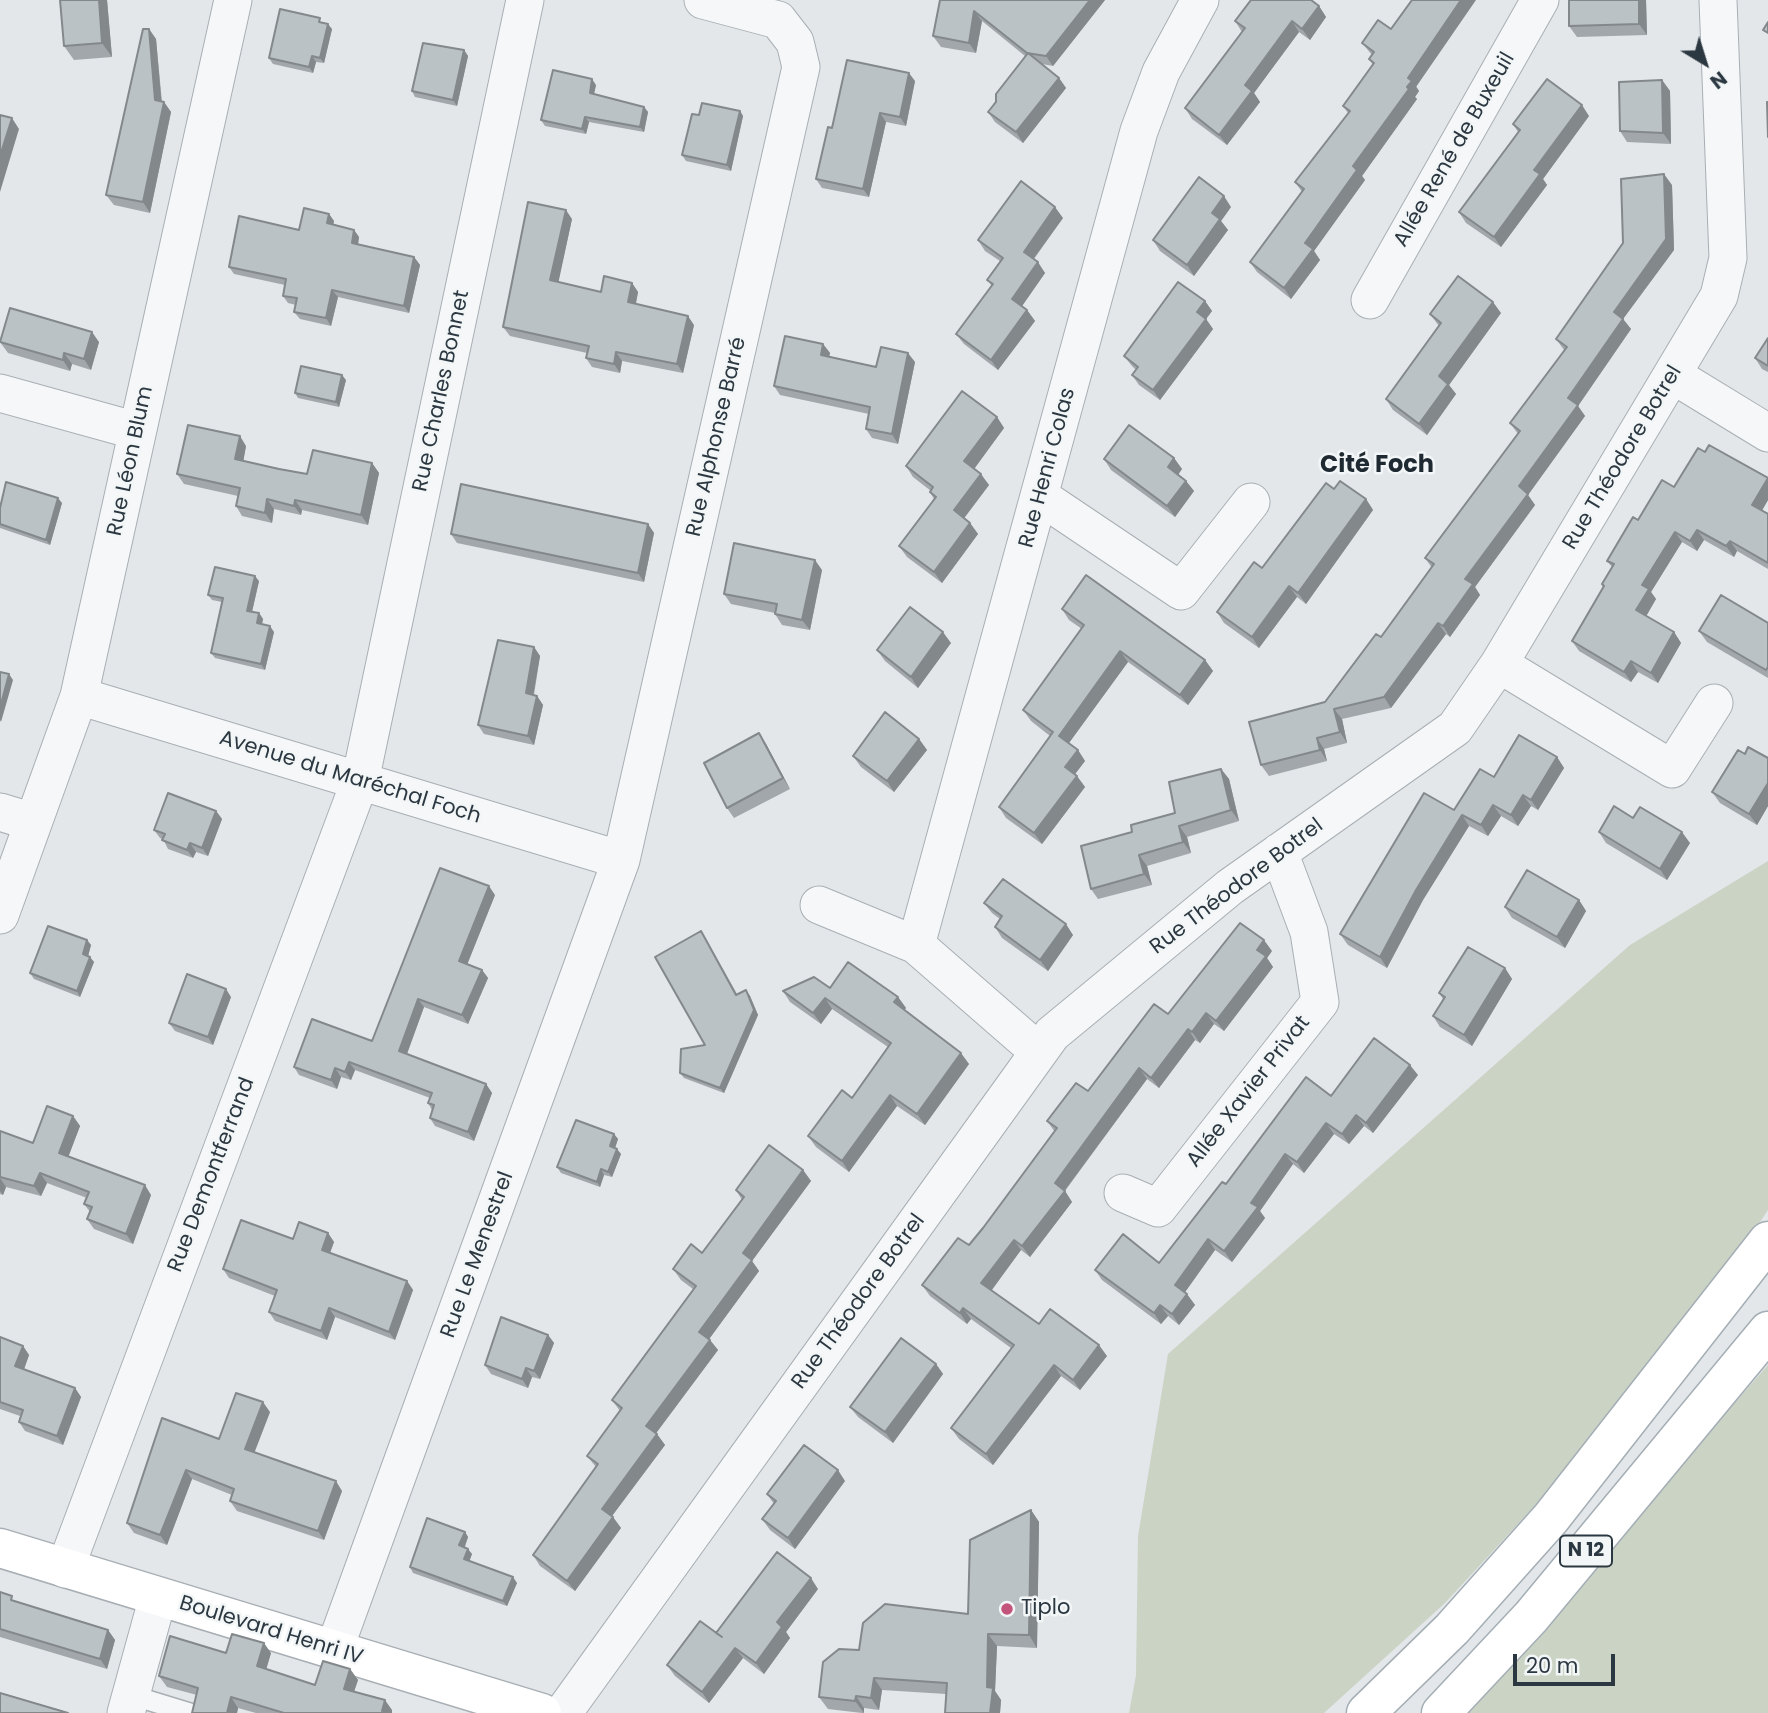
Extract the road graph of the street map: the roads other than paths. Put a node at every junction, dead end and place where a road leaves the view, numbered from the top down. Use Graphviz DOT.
graph roads {
  1 [pos="233,0"];
  2 [pos="525,0"];
  3 [pos="703,0"];
  4 [pos="1200,0"];
  5 [pos="1540,0"];
  6 [pos="1718,0"];
  7 [pos="1370,300"];
  8 [pos="1673,375"];
  9 [pos="0,393"];
  10 [pos="137,431"];
  11 [pos="1768,433"];
  12 [pos="1041,496"];
  13 [pos="1251,502"];
  14 [pos="1499,664"];
  15 [pos="79,696"];
  16 [pos="1714,703"];
  17 [pos="360,781"];
  18 [pos="17,817"];
  19 [pos="1279,852"];
  20 [pos="621,860"];
  21 [pos="819,905"];
  22 [pos="0,915"];
  23 [pos="916,945"];
  24 [pos="1039,1052"];
  25 [pos="1123,1193"];
  26 [pos="1768,1241"];
  27 [pos="1768,1331"];
  28 [pos="0,1548"];
  29 [pos="65,1569"];
  30 [pos="158,1597"];
  31 [pos="334,1650"];
  32 [pos="128,1704"];
  33 [pos="190,1713"];
  34 [pos="542,1713"];
  35 [pos="563,1713"];
  36 [pos="1366,1713"];
  37 [pos="1441,1713"];
  1 -- 10 [label="street, Rue Léon Blum"];
  2 -- 17 [label="street, Rue Charles Bonnet"];
  3 -- 20 [label="street, Rue Alphonse Barré"];
  4 -- 12 [label="street, Rue Henri Colas"];
  5 -- 7 [label="street, Allée René de Buxeuil"];
  6 -- 8 [label="street, Rue Théodore Botrel"];
  8 -- 11 [label="street"];
  8 -- 14 [label="street, Rue Théodore Botrel"];
  9 -- 10 [label="street"];
  10 -- 15 [label="street, Rue Léon Blum"];
  12 -- 13 [label="street"];
  12 -- 23 [label="street, Rue Henri Colas"];
  14 -- 16 [label="street"];
  14 -- 19 [label="street, Rue Théodore Botrel"];
  15 -- 17 [label="street, Avenue du Maréchal Foch"];
  15 -- 18 [label="street, Rue Léon Blum"];
  17 -- 20 [label="street, Avenue du Maréchal Foch"];
  17 -- 29 [label="street, Rue Demontferrand"];
  18 -- 22 [label="street, Rue Léon Blum"];
  19 -- 24 [label="street, Rue Théodore Botrel"];
  19 -- 25 [label="street, Allée Xavier Privat"];
  20 -- 31 [label="street, Rue Le Menestrel"];
  21 -- 23 [label="street"];
  23 -- 24 [label="street"];
  24 -- 35 [label="street, Rue Théodore Botrel"];
  26 -- 36 [label="main road, N 12"];
  27 -- 37 [label="main road, N 12"];
  28 -- 29 [label="main road, Boulevard Henri IV"];
  29 -- 30 [label="main road, Boulevard Henri IV"];
  30 -- 31 [label="main road, Boulevard Henri IV"];
  30 -- 32 [label="street"];
  31 -- 34 [label="main road, Boulevard Henri IV"];
  32 -- 33 [label="lane"];
}
